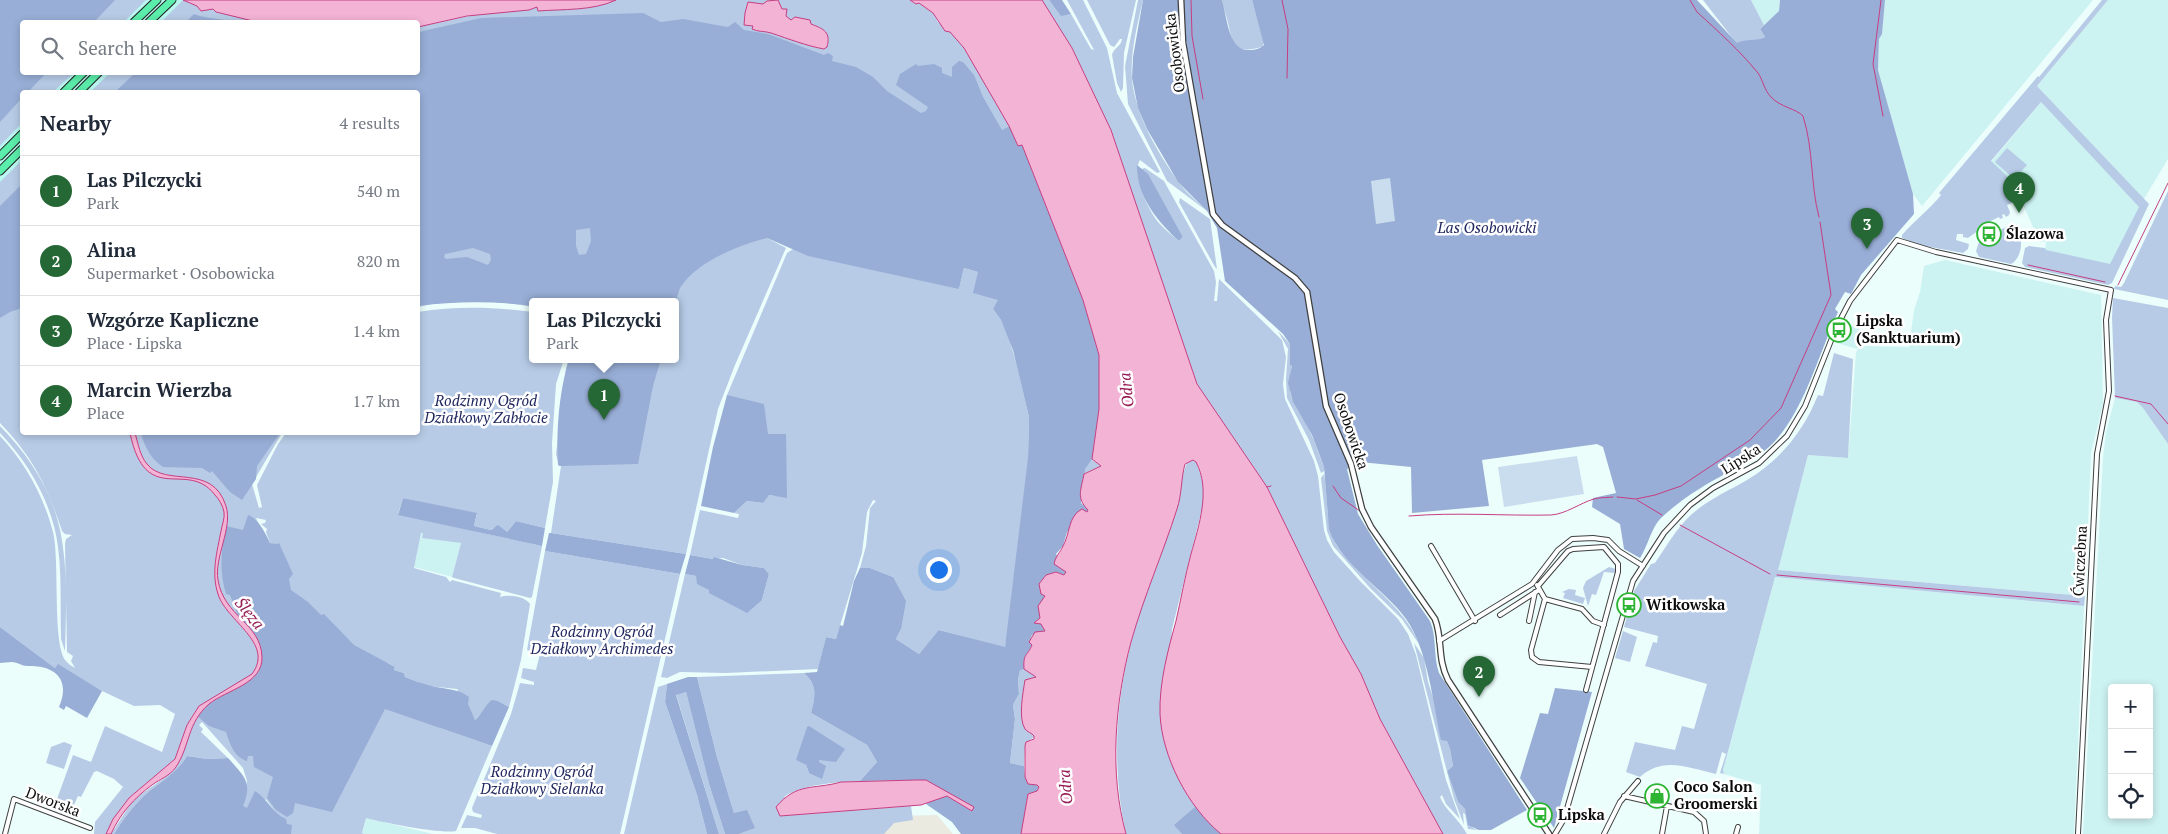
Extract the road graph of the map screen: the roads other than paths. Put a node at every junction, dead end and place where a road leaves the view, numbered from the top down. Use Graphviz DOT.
graph roads {
  1 [pos="157,0"];
  2 [pos="172,0"];
  3 [pos="1182,0"];
  4 [pos="136,20"];
  5 [pos="151,20"];
  6 [pos="81,75"];
  7 [pos="96,75"];
  8 [pos="66,90"];
  9 [pos="81,90"];
  10 [pos="20,136"];
  11 [pos="20,151"];
  12 [pos="0,156"];
  13 [pos="0,171"];
  14 [pos="1897,240"];
  15 [pos="1431,546"];
  16 [pos="1643,566"];
  17 [pos="1534,582"];
  18 [pos="1538,589"];
  19 [pos="1544,599"];
  20 [pos="1500,615"];
  21 [pos="1474,621"];
  22 [pos="1528,621"];
  23 [pos="1604,625"];
  24 [pos="1439,641"];
  25 [pos="1592,667"];
  26 [pos="1586,690"];
  27 [pos="1638,781"];
  28 [pos="1624,796"];
  29 [pos="1667,806"];
  30 [pos="1738,827"];
  31 [pos="90,828"];
  32 [pos="5,834"];
  33 [pos="1549,834"];
  34 [pos="1555,834"];
  35 [pos="1604,834"];
  36 [pos="1662,834"];
  37 [pos="1706,834"];
  38 [pos="1736,834"];
  39 [pos="2078,834"];
  1 -- 4 [label="highway"];
  2 -- 5 [label="highway"];
  3 -- 24 [label="street, Osobowicka"];
  6 -- 8 [label="highway"];
  7 -- 9 [label="highway"];
  10 -- 12 [label="highway"];
  11 -- 13 [label="highway"];
  14 -- 16 [label="street, Lipska"];
  14 -- 39 [label="street, Ćwiczebna"];
  15 -- 21 [label="street"];
  16 -- 17 [label="street"];
  16 -- 34 [label="street, Lipska"];
  17 -- 18 [label="street"];
  17 -- 21 [label="street"];
  18 -- 19 [label="street"];
  18 -- 20 [label="street"];
  18 -- 22 [label="street"];
  18 -- 23 [label="street"];
  19 -- 23 [label="street"];
  19 -- 25 [label="street"];
  21 -- 24 [label="street"];
  23 -- 25 [label="street"];
  24 -- 33 [label="street, Osobowicka"];
  25 -- 26 [label="street"];
  27 -- 28 [label="street"];
  28 -- 29 [label="street"];
  28 -- 35 [label="street"];
  29 -- 36 [label="street"];
  29 -- 37 [label="street"];
  30 -- 38 [label="street"];
  31 -- 32 [label="street, Dworska"];
}
